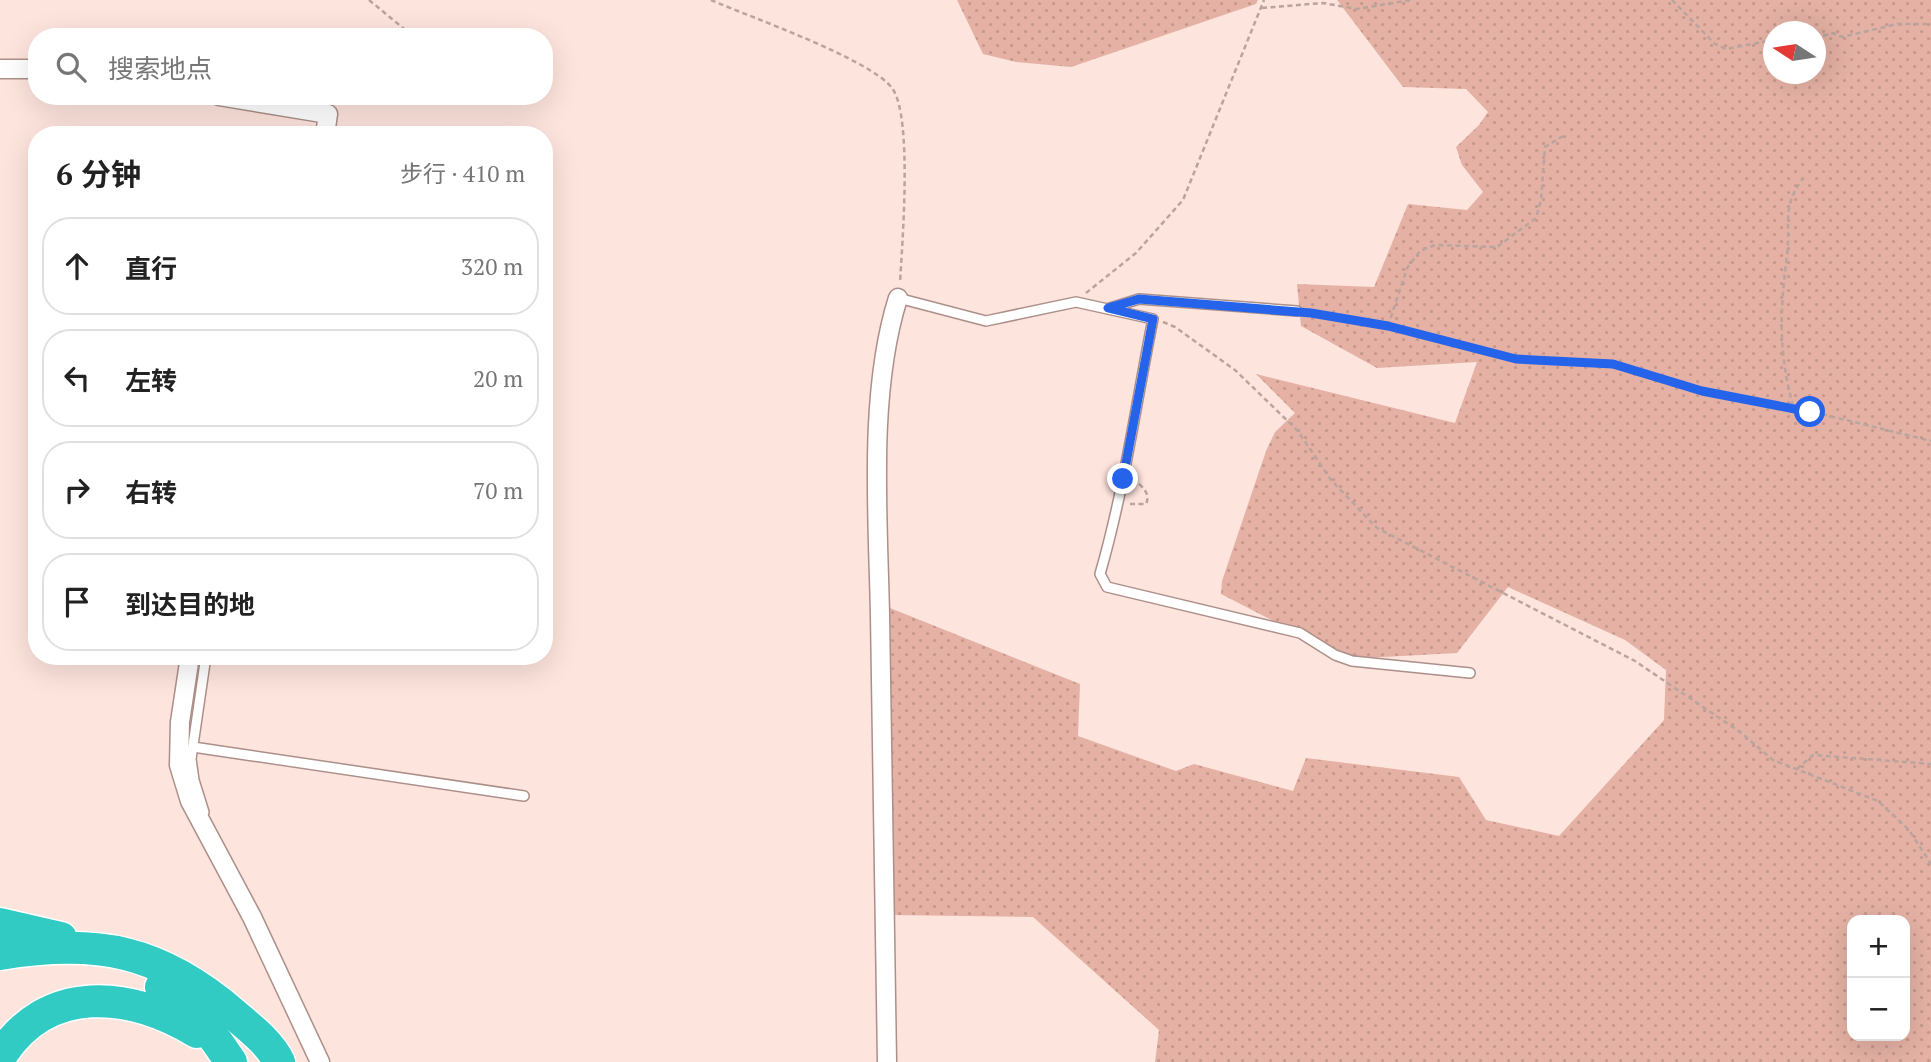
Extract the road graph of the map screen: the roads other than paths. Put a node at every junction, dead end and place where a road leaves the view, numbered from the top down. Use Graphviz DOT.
graph roads {
  1 [pos="0,69"];
  2 [pos="28,69"];
  3 [pos="274,105"];
  4 [pos="326,126"];
  5 [pos="898,298"];
  6 [pos="1108,308"];
  7 [pos="1297,311"];
  8 [pos="189,665"];
  9 [pos="205,665"];
  10 [pos="1471,673"];
  11 [pos="193,747"];
  12 [pos="524,796"];
  13 [pos="216,850"];
  14 [pos="0,924"];
  15 [pos="128,953"];
  16 [pos="0,954"];
  17 [pos="0,971"];
  18 [pos="0,1057"];
  19 [pos="228,1057"];
  20 [pos="279,1062"];
  21 [pos="320,1062"];
  22 [pos="887,1062"];
  1 -- 2 [label="street"];
  3 -- 4 [label="street"];
  5 -- 6 [label="lane"];
  5 -- 22 [label="street"];
  6 -- 7 [label="lane"];
  6 -- 10 [label="lane"];
  8 -- 13 [label="street"];
  9 -- 11 [label="lane"];
  11 -- 12 [label="lane"];
  11 -- 13 [label="lane"];
  13 -- 21 [label="street"];
  14 -- 15 [label="highway"];
  15 -- 16 [label="highway"];
  15 -- 20 [label="highway"];
  17 -- 19 [label="highway"];
  18 -- 19 [label="highway"];
}
